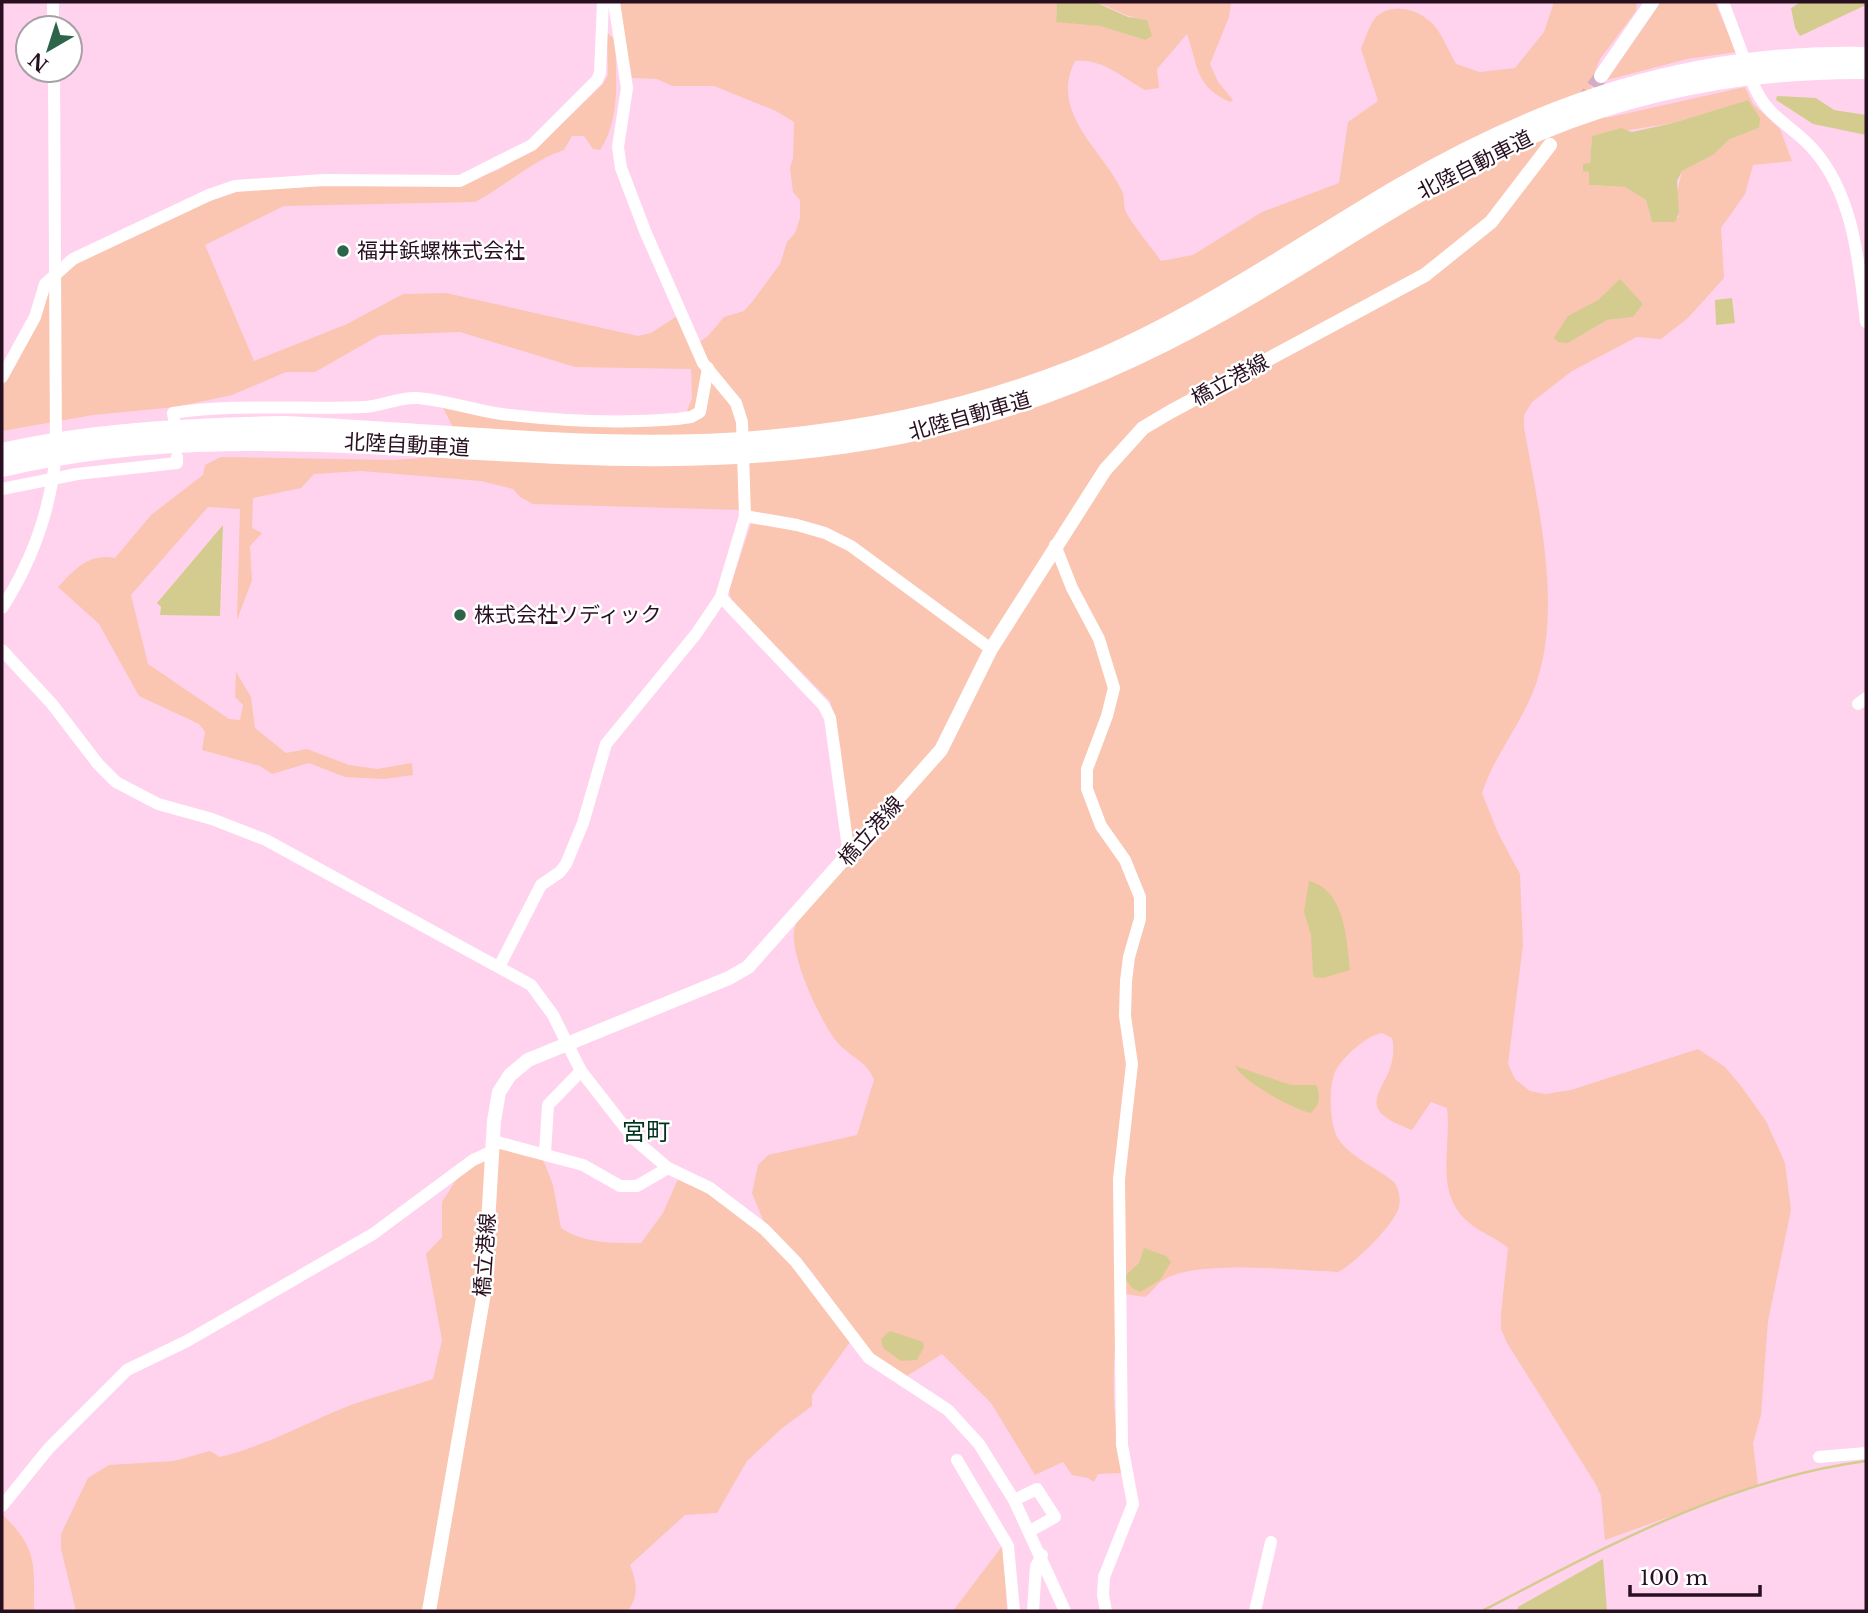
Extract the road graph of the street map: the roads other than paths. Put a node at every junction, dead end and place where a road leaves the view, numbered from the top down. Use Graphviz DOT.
graph roads {
  1 [pos="603,2"];
  2 [pos="614,2"];
  3 [pos="1652,2"];
  4 [pos="1723,2"];
  5 [pos="1742,53"];
  6 [pos="1866,56"];
  7 [pos="1866,70"];
  8 [pos="1601,76"];
  9 [pos="54,84"];
  10 [pos="1754,86"];
  11 [pos="1550,145"];
  12 [pos="56,275"];
  13 [pos="1865,301"];
  14 [pos="1866,322"];
  15 [pos="708,368"];
  16 [pos="2,377"];
  17 [pos="174,419"];
  18 [pos="2,452"];
  19 [pos="177,457"];
  20 [pos="2,468"];
  21 [pos="2,489"];
  22 [pos="745,516"];
  23 [pos="1055,545"];
  24 [pos="721,597"];
  25 [pos="2,608"];
  26 [pos="991,649"];
  27 [pos="2,650"];
  28 [pos="849,855"];
  29 [pos="499,965"];
  30 [pos="566,1045"];
  31 [pos="581,1071"];
  32 [pos="493,1146"];
  33 [pos="545,1153"];
  34 [pos="668,1168"];
  35 [pos="1866,1453"];
  36 [pos="1819,1457"];
  37 [pos="957,1460"];
  38 [pos="1014,1500"];
  39 [pos="2,1506"];
  40 [pos="1030,1531"];
  41 [pos="1271,1542"];
  42 [pos="1042,1555"];
  43 [pos="429,1611"];
  44 [pos="1014,1611"];
  45 [pos="1033,1611"];
  46 [pos="1065,1611"];
  47 [pos="1106,1611"];
  48 [pos="1255,1611"];
  1 -- 12 [label="street"];
  2 -- 15 [label="street"];
  3 -- 8 [label="main road"];
  4 -- 5 [label="street"];
  6 -- 18 [label="highway, 北陸自動車道"];
  7 -- 20 [label="highway, 北陸自動車道"];
  9 -- 12 [label="street"];
  10 -- 13 [label="street"];
  11 -- 23 [label="main road, 橋立港線"];
  12 -- 16 [label="street"];
  12 -- 25 [label="street"];
  13 -- 14 [label="street"];
  15 -- 17 [label="street"];
  15 -- 22 [label="street"];
  19 -- 21 [label="street"];
  22 -- 24 [label="street"];
  22 -- 26 [label="street"];
  23 -- 26 [label="main road, 橋立港線"];
  23 -- 47 [label="street"];
  24 -- 28 [label="street"];
  24 -- 29 [label="street"];
  26 -- 28 [label="main road, 橋立港線"];
  27 -- 29 [label="street"];
  28 -- 30 [label="main road, 橋立港線"];
  29 -- 30 [label="street"];
  30 -- 31 [label="street"];
  30 -- 32 [label="main road, 橋立港線"];
  31 -- 33 [label="street"];
  31 -- 34 [label="street"];
  32 -- 33 [label="street"];
  32 -- 39 [label="street"];
  32 -- 43 [label="main road, 橋立港線"];
  33 -- 34 [label="street"];
  34 -- 38 [label="street"];
  35 -- 36 [label="street"];
  37 -- 44 [label="street"];
  38 -- 40 [label="street"];
  38 -- 40 [label="street"];
  40 -- 42 [label="street"];
  41 -- 48 [label="street"];
  42 -- 45 [label="street"];
  42 -- 46 [label="street"];
}
